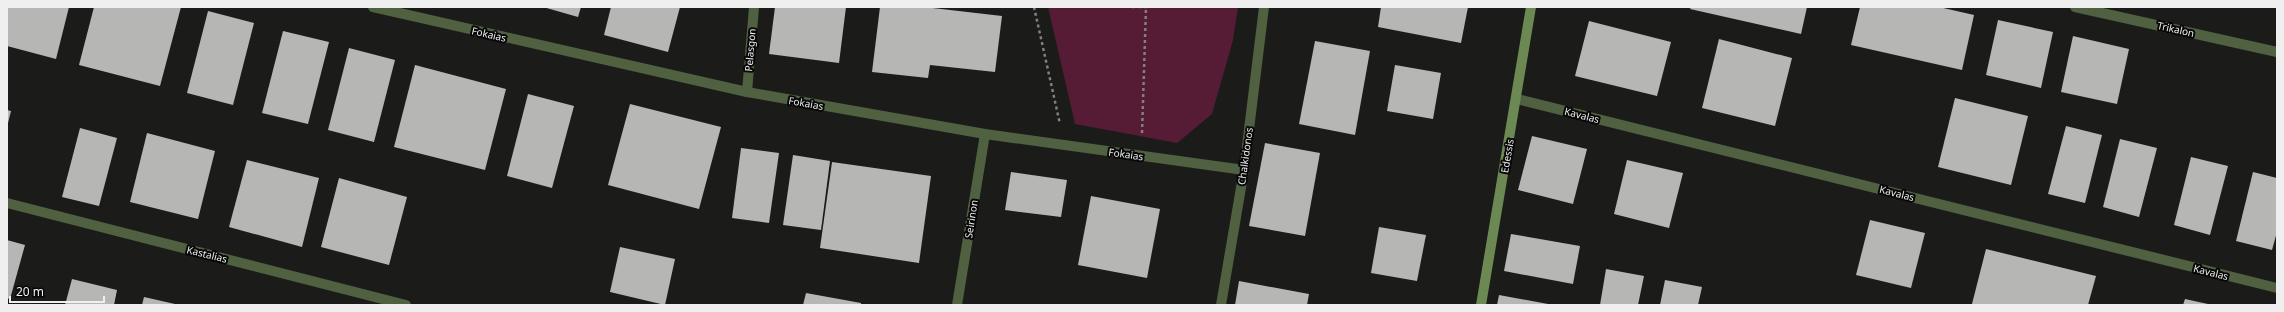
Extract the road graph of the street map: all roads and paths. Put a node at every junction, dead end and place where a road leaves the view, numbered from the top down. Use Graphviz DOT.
graph roads {
  1 [pos="373,7"];
  2 [pos="754,7"];
  3 [pos="1034,7"];
  4 [pos="1132,7"];
  5 [pos="1148,7"];
  6 [pos="1264,7"];
  7 [pos="1531,7"];
  8 [pos="2075,7"];
  9 [pos="2277,52"];
  10 [pos="747,92"];
  11 [pos="1517,99"];
  12 [pos="985,134"];
  13 [pos="1065,145"];
  14 [pos="1142,156"];
  15 [pos="1244,170"];
  16 [pos="7,203"];
  17 [pos="2277,288"];
  18 [pos="406,305"];
  19 [pos="957,305"];
  20 [pos="1221,305"];
  21 [pos="1481,305"];
  1 -- 10 [label="street, Fokaias"];
  2 -- 10 [label="street, Pelasgon"];
  3 -- 13 [label="path"];
  4 -- 5 [label="path"];
  5 -- 14 [label="path"];
  6 -- 15 [label="street, Chalkidonos"];
  7 -- 11 [label="main road, Edessis"];
  8 -- 9 [label="street, Trikalon"];
  10 -- 12 [label="street, Fokaias"];
  11 -- 17 [label="street, Kavalas"];
  11 -- 21 [label="main road, Edessis"];
  12 -- 13 [label="street, Fokaias"];
  12 -- 19 [label="street, Seirinon"];
  13 -- 14 [label="street, Fokaias"];
  14 -- 15 [label="street, Fokaias"];
  15 -- 20 [label="street, Chalkidonos"];
  16 -- 18 [label="street, Kastalias"];
}
